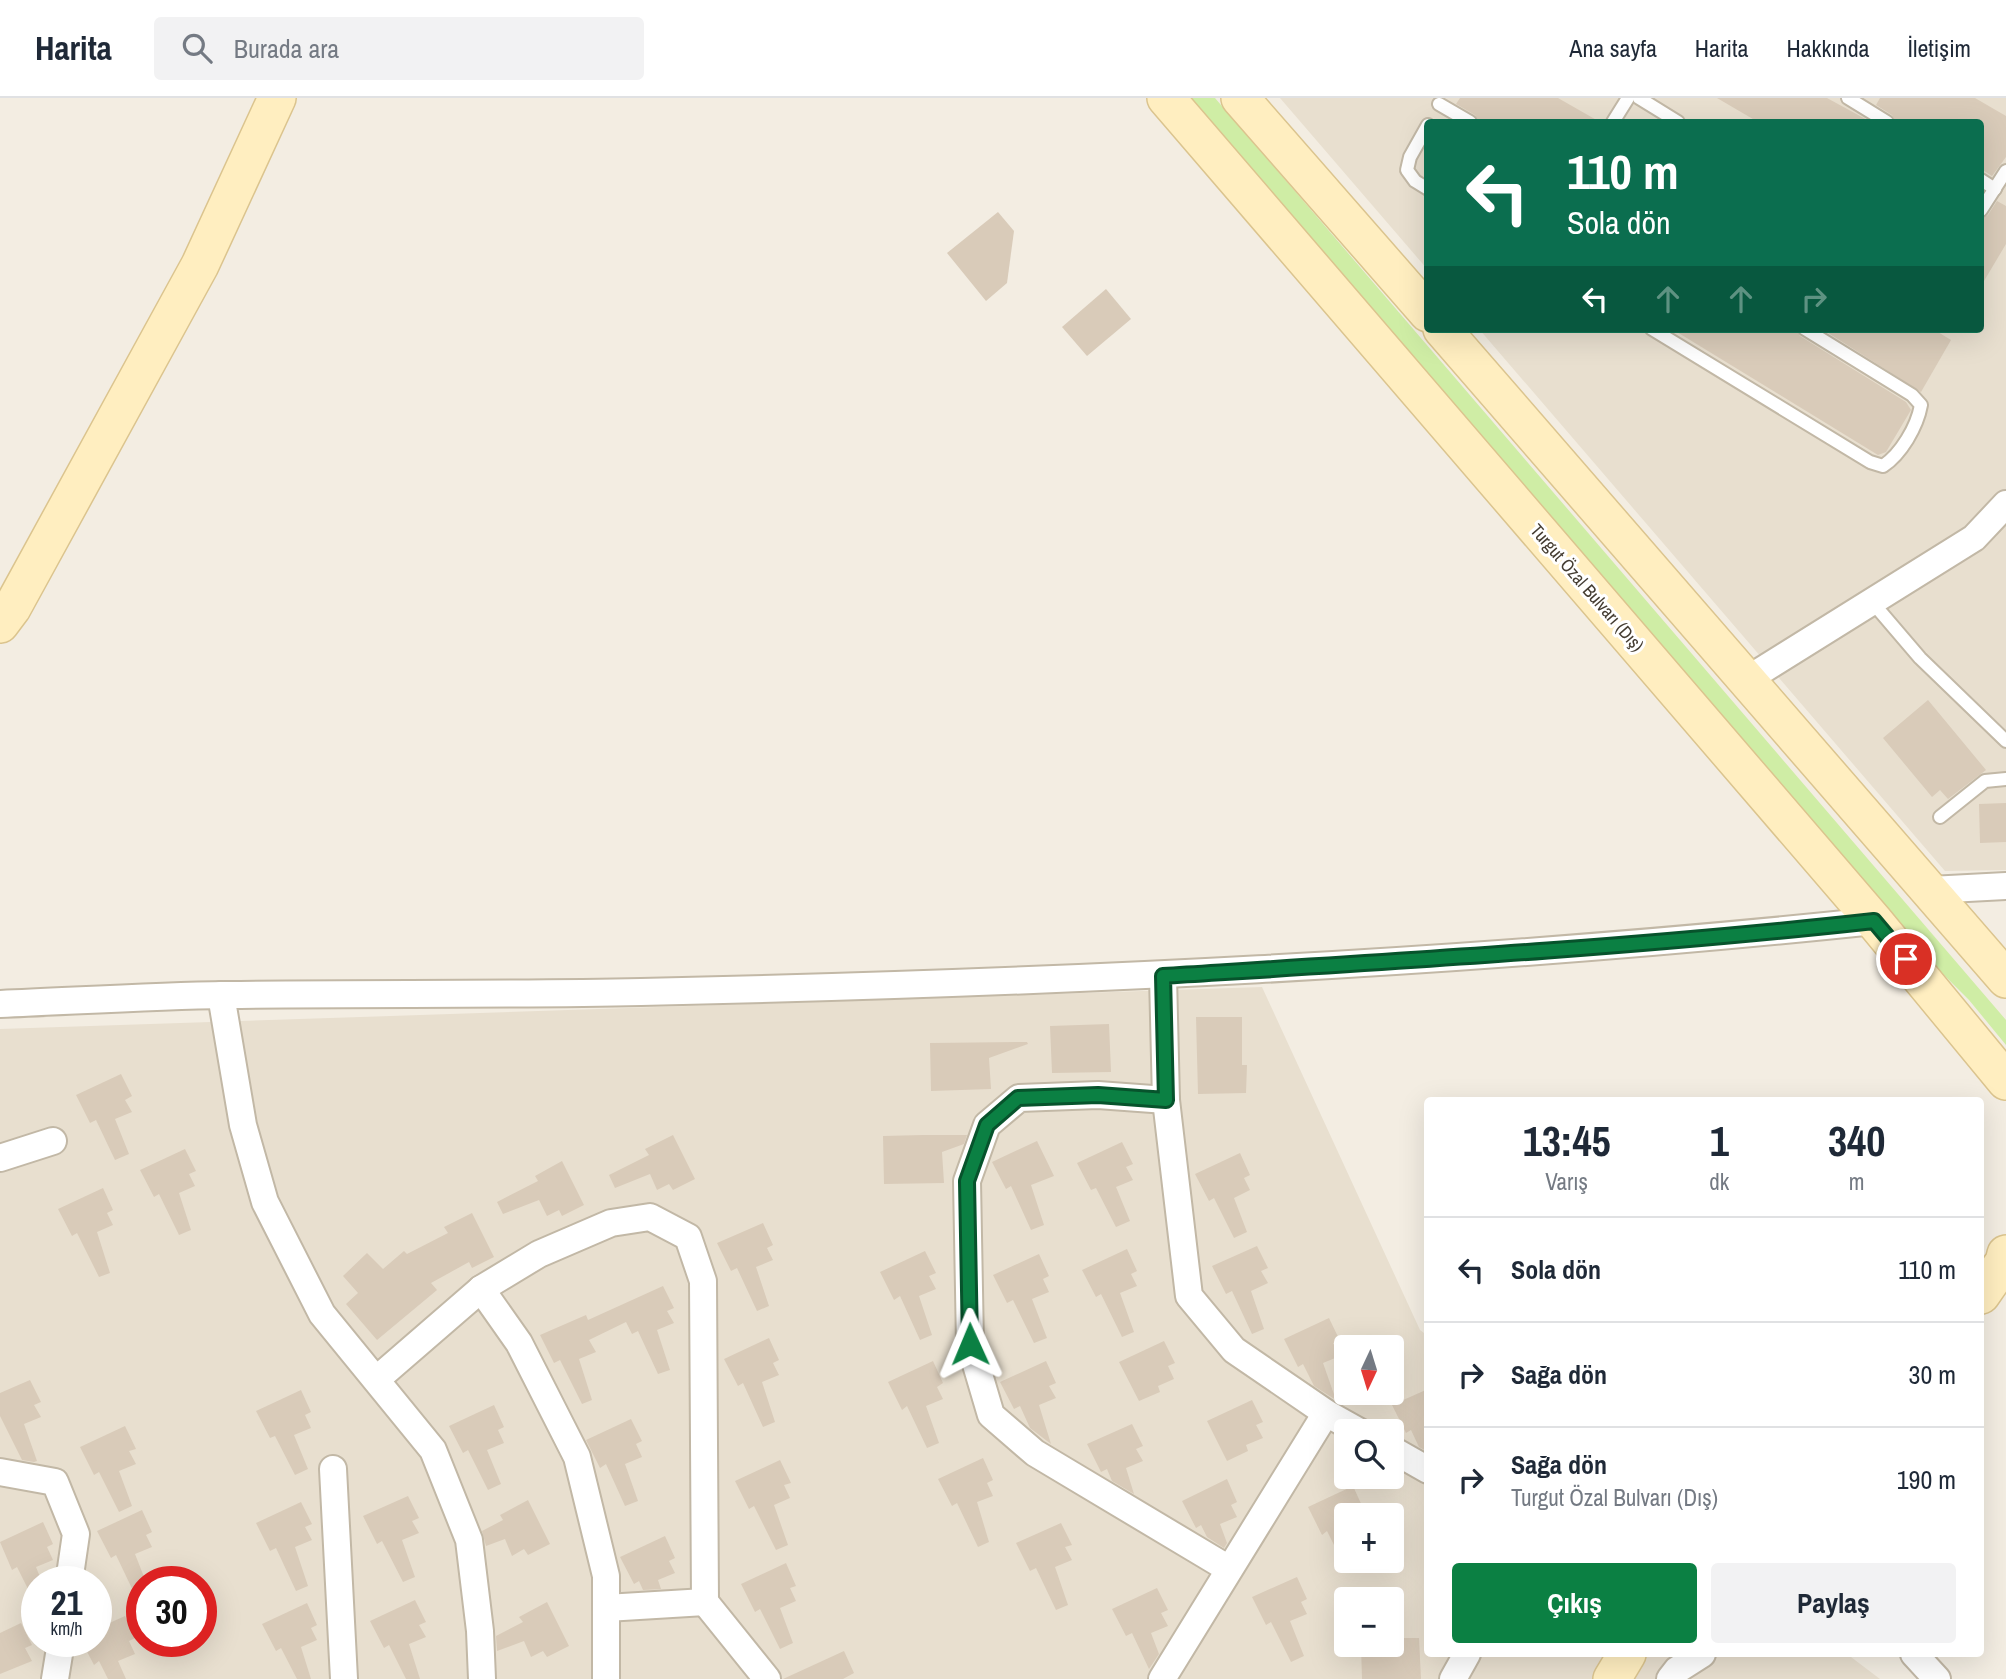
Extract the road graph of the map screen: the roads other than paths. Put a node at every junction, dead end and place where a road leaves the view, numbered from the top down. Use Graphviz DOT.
graph roads {
  1 [pos="278,98"];
  2 [pos="1166,98"];
  3 [pos="1240,98"];
  4 [pos="1628,98"];
  5 [pos="1639,98"];
  6 [pos="1848,98"];
  7 [pos="1441,101"];
  8 [pos="1432,119"];
  9 [pos="1466,119"];
  10 [pos="1616,119"];
  11 [pos="1673,119"];
  12 [pos="1882,119"];
  13 [pos="1424,133"];
  14 [pos="2006,171"];
  15 [pos="1984,182"];
  16 [pos="1424,187"];
  17 [pos="1995,189"];
  18 [pos="1984,206"];
  19 [pos="1424,308"];
  20 [pos="1445,333"];
  21 [pos="1667,333"];
  22 [pos="1811,333"];
  23 [pos="2006,504"];
  24 [pos="1873,603"];
  25 [pos="0,625"];
  26 [pos="1748,679"];
  27 [pos="2006,741"];
  28 [pos="2006,779"];
  29 [pos="1940,817"];
  30 [pos="2006,886"];
  31 [pos="1930,890"];
  32 [pos="1874,921"];
  33 [pos="1163,976"];
  34 [pos="2006,979"];
  35 [pos="222,995"];
  36 [pos="0,1004"];
  37 [pos="2004,1083"];
  38 [pos="1166,1100"];
  39 [pos="53,1141"];
  40 [pos="0,1158"];
  41 [pos="2006,1254"];
  42 [pos="2006,1283"];
  43 [pos="481,1290"];
  44 [pos="1984,1291"];
  45 [pos="2006,1294"];
  46 [pos="1984,1301"];
  47 [pos="1984,1303"];
  48 [pos="377,1379"];
  49 [pos="1326,1413"];
  50 [pos="1337,1419"];
  51 [pos="1404,1456"];
  52 [pos="1424,1468"];
  53 [pos="333,1469"];
  54 [pos="0,1472"];
  55 [pos="71,1566"];
  56 [pos="1229,1569"];
  57 [pos="705,1602"];
  58 [pos="606,1608"];
  59 [pos="59,1657"];
  60 [pos="1465,1657"];
  61 [pos="1625,1657"];
  62 [pos="1697,1657"];
  63 [pos="1917,1657"];
  64 [pos="55,1679"];
  65 [pos="344,1679"];
  66 [pos="482,1679"];
  67 [pos="606,1679"];
  68 [pos="767,1679"];
  69 [pos="1162,1679"];
  70 [pos="1453,1679"];
  71 [pos="1612,1679"];
  72 [pos="1670,1679"];
  73 [pos="1937,1679"];
  1 -- 25 [label="main road"];
  2 -- 32 [label="main road, Turgut Özal Bulvarı (Dış)"];
  3 -- 19 [label="main road"];
  4 -- 10 [label="lane"];
  5 -- 11 [label="lane"];
  6 -- 12 [label="lane"];
  7 -- 8 [label="lane"];
  7 -- 9 [label="lane"];
  13 -- 16 [label="lane"];
  14 -- 17 [label="lane"];
  15 -- 17 [label="lane"];
  17 -- 18 [label="lane"];
  20 -- 26 [label="main road"];
  21 -- 22 [label="lane"];
  23 -- 24 [label="street"];
  24 -- 26 [label="street"];
  24 -- 27 [label="lane"];
  26 -- 31 [label="main road"];
  28 -- 29 [label="lane"];
  30 -- 31 [label="street"];
  31 -- 34 [label="main road"];
  32 -- 33 [label="street"];
  32 -- 37 [label="main road, Turgut Özal Bulvarı (Dış)"];
  33 -- 35 [label="street"];
  33 -- 38 [label="street"];
  35 -- 36 [label="street"];
  35 -- 48 [label="street"];
  38 -- 49 [label="street"];
  38 -- 56 [label="street"];
  39 -- 40 [label="street"];
  41 -- 44 [label="main road"];
  42 -- 46 [label="main road"];
  43 -- 48 [label="street"];
  43 -- 57 [label="street"];
  43 -- 58 [label="street"];
  45 -- 47 [label="main road"];
  48 -- 66 [label="street"];
  49 -- 50 [label="street"];
  49 -- 56 [label="street"];
  51 -- 52 [label="street"];
  53 -- 65 [label="street"];
  54 -- 55 [label="street"];
  56 -- 69 [label="street"];
  57 -- 58 [label="street"];
  57 -- 68 [label="street"];
  58 -- 67 [label="street"];
  59 -- 64 [label="street"];
  60 -- 70 [label="street"];
  61 -- 71 [label="main road"];
  62 -- 72 [label="street"];
  63 -- 73 [label="street"];
}
